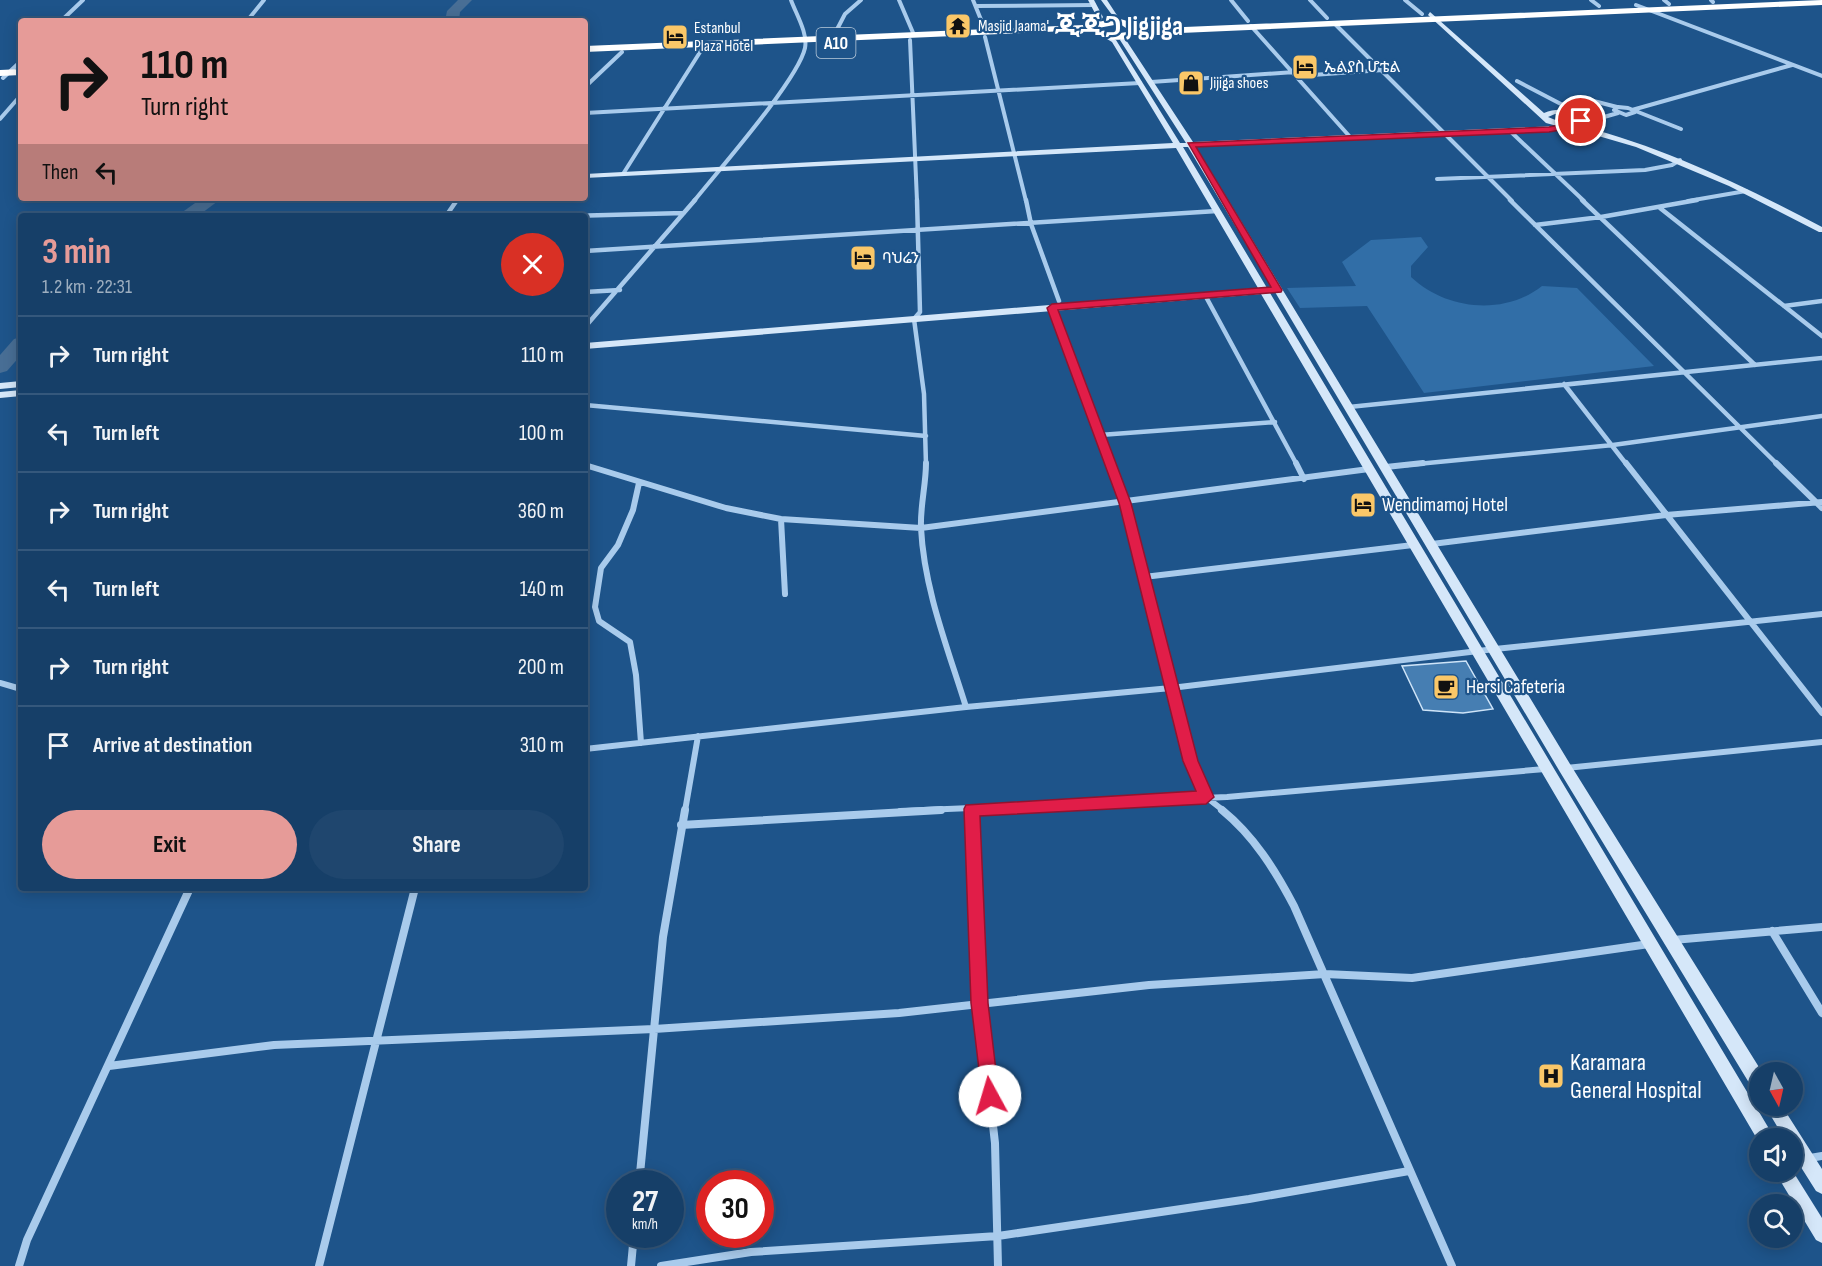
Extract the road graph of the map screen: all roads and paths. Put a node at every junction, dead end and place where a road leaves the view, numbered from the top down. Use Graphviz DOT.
graph roads {
  1 [pos="83,0"];
  2 [pos="264,0"];
  3 [pos="790,0"];
  4 [pos="861,0"];
  5 [pos="898,0"];
  6 [pos="973,0"];
  7 [pos="1104,0"];
  8 [pos="1231,0"];
  9 [pos="1311,0"];
  10 [pos="1405,0"];
  11 [pos="1591,0"];
  12 [pos="1753,0"];
  13 [pos="1712,1"];
  14 [pos="1666,2"];
  15 [pos="1822,2"];
  16 [pos="1093,3"];
  17 [pos="1636,5"];
  18 [pos="976,6"];
  19 [pos="1599,6"];
  20 [pos="1648,9"];
  21 [pos="1434,15"];
  22 [pos="64,18"];
  23 [pos="249,18"];
  24 [pos="1331,20"];
  25 [pos="1120,22"];
  26 [pos="1249,24"];
  27 [pos="1098,30"];
  28 [pos="1131,31"];
  29 [pos="985,35"];
  30 [pos="912,38"];
  31 [pos="832,39"];
  32 [pos="805,42"];
  33 [pos="588,49"];
  34 [pos="702,49"];
  35 [pos="622,52"];
  36 [pos="588,54"];
  37 [pos="18,64"];
  38 [pos="1793,65"];
  39 [pos="1383,70"];
  40 [pos="18,73"];
  41 [pos="1296,74"];
  42 [pos="3,76"];
  43 [pos="1822,76"];
  44 [pos="18,78"];
  45 [pos="1517,81"];
  46 [pos="1146,82"];
  47 [pos="588,84"];
  48 [pos="999,90"];
  49 [pos="912,96"];
  50 [pos="18,98"];
  51 [pos="1578,98"];
  52 [pos="772,101"];
  53 [pos="1618,107"];
  54 [pos="662,110"];
  55 [pos="1556,111"];
  56 [pos="1634,111"];
  57 [pos="588,113"];
  58 [pos="1618,113"];
  59 [pos="1546,117"];
  60 [pos="1604,117"];
  61 [pos="0,118"];
  62 [pos="1574,123"];
  63 [pos="1603,126"];
  64 [pos="1681,129"];
  65 [pos="1522,130"];
  66 [pos="1510,131"];
  67 [pos="1444,133"];
  68 [pos="1351,138"];
  69 [pos="1191,145"];
  70 [pos="1178,146"];
  71 [pos="1016,155"];
  72 [pos="916,160"];
  73 [pos="1681,160"];
  74 [pos="718,172"];
  75 [pos="1553,173"];
  76 [pos="623,174"];
  77 [pos="588,176"];
  78 [pos="1488,178"];
  79 [pos="1437,179"];
  80 [pos="1746,191"];
  81 [pos="1660,208"];
  82 [pos="1217,211"];
  83 [pos="684,213"];
  84 [pos="588,216"];
  85 [pos="1601,217"];
  86 [pos="1822,223"];
  87 [pos="1031,224"];
  88 [pos="1535,225"];
  89 [pos="1822,230"];
  90 [pos="919,232"];
  91 [pos="656,247"];
  92 [pos="588,251"];
  93 [pos="1269,288"];
  94 [pos="620,290"];
  95 [pos="588,292"];
  96 [pos="1205,295"];
  97 [pos="1822,301"];
  98 [pos="1055,304"];
  99 [pos="1784,306"];
  100 [pos="917,316"];
  101 [pos="588,324"];
  102 [pos="1822,336"];
  103 [pos="588,339"];
  104 [pos="588,346"];
  105 [pos="1822,358"];
  106 [pos="1755,365"];
  107 [pos="1681,371"];
  108 [pos="18,384"];
  109 [pos="1564,384"];
  110 [pos="0,386"];
  111 [pos="18,393"];
  112 [pos="0,394"];
  113 [pos="588,405"];
  114 [pos="1349,406"];
  115 [pos="1822,416"];
  116 [pos="1275,422"];
  117 [pos="1738,427"];
  118 [pos="1100,435"];
  119 [pos="926,436"];
  120 [pos="1613,445"];
  121 [pos="588,466"];
  122 [pos="1386,467"];
  123 [pos="1369,469"];
  124 [pos="1304,479"];
  125 [pos="639,483"];
  126 [pos="1819,502"];
  127 [pos="1125,503"];
  128 [pos="1822,508"];
  129 [pos="1666,515"];
  130 [pos="781,519"];
  131 [pos="921,528"];
  132 [pos="1432,544"];
  133 [pos="1413,545"];
  134 [pos="1144,577"];
  135 [pos="785,594"];
  136 [pos="1822,614"];
  137 [pos="1749,623"];
  138 [pos="1495,649"];
  139 [pos="1476,651"];
  140 [pos="0,683"];
  141 [pos="18,688"];
  142 [pos="1171,688"];
  143 [pos="966,706"];
  144 [pos="1822,713"];
  145 [pos="698,736"];
  146 [pos="1822,742"];
  147 [pos="640,743"];
  148 [pos="588,749"];
  149 [pos="1565,768"];
  150 [pos="1545,769"];
  151 [pos="1206,797"];
  152 [pos="972,809"];
  153 [pos="681,825"];
  154 [pos="189,891"];
  155 [pos="414,891"];
  156 [pos="1822,927"];
  157 [pos="1772,931"];
  158 [pos="1669,940"];
  159 [pos="1650,944"];
  160 [pos="1325,974"];
  161 [pos="980,1003"];
  162 [pos="1822,1013"];
  163 [pos="654,1029"];
  164 [pos="376,1040"];
  165 [pos="109,1066"];
  166 [pos="1749,1067"];
  167 [pos="1779,1116"];
  168 [pos="1759,1128"];
  169 [pos="1807,1159"];
  170 [pos="640,1170"];
  171 [pos="1409,1171"];
  172 [pos="1790,1182"];
  173 [pos="1822,1185"];
  174 [pos="1822,1234"];
  175 [pos="998,1236"];
  176 [pos="633,1248"];
  177 [pos="19,1266"];
  178 [pos="319,1266"];
  179 [pos="631,1266"];
  180 [pos="661,1266"];
  181 [pos="999,1266"];
  182 [pos="1452,1266"];
  1 -- 22 [label="street"];
  2 -- 23 [label="street"];
  3 -- 32 [label="street"];
  4 -- 31 [label="street"];
  5 -- 30 [label="street"];
  6 -- 18 [label="street"];
  7 -- 25 [label="main road"];
  8 -- 26 [label="street"];
  9 -- 24 [label="street"];
  10 -- 21 [label="street"];
  11 -- 19 [label="street"];
  12 -- 13 [label="highway, A10"];
  13 -- 14 [label="highway, A10"];
  14 -- 17 [label="highway, A10"];
  15 -- 20 [label="highway, A10"];
  16 -- 18 [label="street"];
  16 -- 27 [label="main road"];
  17 -- 19 [label="highway, A10"];
  17 -- 20 [label="street"];
  18 -- 29 [label="street"];
  19 -- 21 [label="highway, A10"];
  20 -- 21 [label="highway, A10"];
  20 -- 38 [label="street"];
  21 -- 24 [label="highway, A10"];
  21 -- 45 [label="main road"];
  21 -- 59 [label="main road"];
  24 -- 26 [label="highway, A10"];
  24 -- 39 [label="street"];
  25 -- 27 [label="highway, A10"];
  25 -- 28 [label="highway, A10"];
  26 -- 28 [label="highway, A10"];
  26 -- 41 [label="street"];
  27 -- 28 [label="highway, A10"];
  27 -- 29 [label="highway, A10"];
  27 -- 46 [label="main road"];
  28 -- 46 [label="main road"];
  29 -- 30 [label="highway, A10"];
  29 -- 48 [label="street"];
  30 -- 31 [label="highway, A10"];
  30 -- 32 [label="highway, A10"];
  30 -- 49 [label="street"];
  31 -- 32 [label="highway, A10"];
  32 -- 33 [label="highway, A10"];
  32 -- 34 [label="highway, A10"];
  32 -- 52 [label="street"];
  34 -- 35 [label="highway, A10"];
  34 -- 54 [label="street"];
  35 -- 36 [label="highway, A10"];
  35 -- 47 [label="street"];
  37 -- 42 [label="street"];
  38 -- 43 [label="street"];
  38 -- 56 [label="street"];
  39 -- 41 [label="street"];
  39 -- 67 [label="street"];
  40 -- 42 [label="highway"];
  41 -- 46 [label="street"];
  41 -- 68 [label="street"];
  42 -- 44 [label="highway"];
  45 -- 55 [label="main road"];
  45 -- 63 [label="street"];
  46 -- 48 [label="street"];
  46 -- 69 [label="main road"];
  46 -- 70 [label="main road"];
  48 -- 49 [label="street"];
  48 -- 71 [label="street"];
  49 -- 52 [label="street"];
  49 -- 72 [label="street"];
  50 -- 61 [label="street"];
  51 -- 53 [label="street"];
  52 -- 54 [label="street"];
  52 -- 74 [label="street"];
  53 -- 56 [label="street"];
  53 -- 58 [label="street"];
  54 -- 57 [label="street"];
  54 -- 76 [label="street"];
  55 -- 59 [label="main road"];
  55 -- 62 [label="main road"];
  56 -- 58 [label="street"];
  56 -- 64 [label="street"];
  58 -- 60 [label="street"];
  59 -- 62 [label="main road"];
  59 -- 65 [label="main road"];
  62 -- 63 [label="main road"];
  62 -- 65 [label="main road"];
  62 -- 73 [label="main road"];
  63 -- 86 [label="main road"];
  65 -- 66 [label="main road"];
  66 -- 67 [label="main road"];
  66 -- 75 [label="street"];
  67 -- 68 [label="main road"];
  67 -- 78 [label="street"];
  68 -- 69 [label="main road"];
  69 -- 70 [label="main road"];
  69 -- 93 [label="main road"];
  70 -- 71 [label="main road"];
  70 -- 82 [label="main road"];
  71 -- 72 [label="main road"];
  71 -- 87 [label="street"];
  72 -- 74 [label="main road"];
  72 -- 90 [label="street"];
  73 -- 75 [label="street"];
  73 -- 80 [label="main road"];
  74 -- 76 [label="main road"];
  74 -- 83 [label="street"];
  75 -- 78 [label="street"];
  75 -- 85 [label="street"];
  76 -- 77 [label="main road"];
  78 -- 79 [label="street"];
  78 -- 88 [label="street"];
  80 -- 81 [label="street"];
  80 -- 89 [label="main road"];
  81 -- 85 [label="street"];
  81 -- 99 [label="street"];
  82 -- 87 [label="street"];
  82 -- 93 [label="main road"];
  83 -- 84 [label="street"];
  83 -- 91 [label="street"];
  85 -- 88 [label="street"];
  85 -- 106 [label="street"];
  87 -- 90 [label="street"];
  87 -- 98 [label="street"];
  88 -- 107 [label="street"];
  90 -- 91 [label="street"];
  90 -- 100 [label="street"];
  91 -- 92 [label="street"];
  91 -- 94 [label="street"];
  93 -- 96 [label="main road"];
  93 -- 98 [label="main road"];
  93 -- 114 [label="main road"];
  93 -- 123 [label="main road"];
  94 -- 95 [label="street"];
  94 -- 101 [label="street"];
  96 -- 98 [label="main road"];
  96 -- 116 [label="street"];
  97 -- 99 [label="street"];
  98 -- 100 [label="main road"];
  98 -- 118 [label="street"];
  99 -- 102 [label="street"];
  100 -- 103 [label="main road"];
  100 -- 104 [label="main road"];
  100 -- 119 [label="street"];
  105 -- 106 [label="street"];
  106 -- 107 [label="street"];
  107 -- 109 [label="street"];
  107 -- 117 [label="street"];
  108 -- 110 [label="main road"];
  109 -- 114 [label="street"];
  109 -- 120 [label="street"];
  111 -- 112 [label="main road"];
  113 -- 119 [label="street"];
  114 -- 122 [label="main road"];
  115 -- 117 [label="street"];
  116 -- 118 [label="street"];
  116 -- 124 [label="street"];
  117 -- 120 [label="street"];
  117 -- 126 [label="street"];
  118 -- 127 [label="street"];
  119 -- 131 [label="street"];
  120 -- 122 [label="street"];
  120 -- 129 [label="street"];
  121 -- 125 [label="street"];
  122 -- 132 [label="main road"];
  123 -- 124 [label="street"];
  123 -- 133 [label="main road"];
  124 -- 127 [label="street"];
  125 -- 130 [label="street"];
  125 -- 147 [label="street"];
  126 -- 128 [label="street"];
  126 -- 129 [label="street"];
  127 -- 131 [label="street"];
  127 -- 134 [label="street"];
  129 -- 132 [label="street"];
  129 -- 137 [label="street"];
  130 -- 131 [label="street"];
  130 -- 135 [label="street"];
  131 -- 143 [label="street"];
  132 -- 138 [label="main road"];
  133 -- 134 [label="street"];
  133 -- 139 [label="main road"];
  134 -- 142 [label="street"];
  136 -- 137 [label="street"];
  137 -- 138 [label="street"];
  137 -- 144 [label="street"];
  138 -- 139 [label="street"];
  138 -- 149 [label="main road"];
  139 -- 142 [label="street"];
  139 -- 150 [label="main road"];
  140 -- 141 [label="street"];
  142 -- 143 [label="street"];
  142 -- 151 [label="street"];
  143 -- 145 [label="street"];
  145 -- 147 [label="street"];
  145 -- 153 [label="street"];
  146 -- 149 [label="street"];
  147 -- 148 [label="street"];
  149 -- 158 [label="main road"];
  150 -- 151 [label="street"];
  150 -- 159 [label="main road"];
  151 -- 152 [label="street"];
  151 -- 160 [label="street"];
  152 -- 153 [label="street"];
  152 -- 161 [label="street"];
  153 -- 163 [label="street"];
  154 -- 165 [label="street"];
  155 -- 164 [label="street"];
  156 -- 157 [label="street"];
  157 -- 158 [label="street"];
  157 -- 162 [label="street"];
  158 -- 166 [label="main road"];
  159 -- 160 [label="street"];
  159 -- 168 [label="main road"];
  160 -- 161 [label="street"];
  160 -- 171 [label="street"];
  161 -- 163 [label="street"];
  161 -- 175 [label="street"];
  163 -- 164 [label="street"];
  163 -- 170 [label="street"];
  164 -- 165 [label="street"];
  164 -- 178 [label="street"];
  165 -- 177 [label="street"];
  167 -- 169 [label="main road"];
  169 -- 173 [label="main road"];
  171 -- 175 [label="street"];
  171 -- 182 [label="street"];
  172 -- 174 [label="main road"];
  175 -- 180 [label="street"];
  175 -- 181 [label="street"];
  176 -- 179 [label="street"];
}
